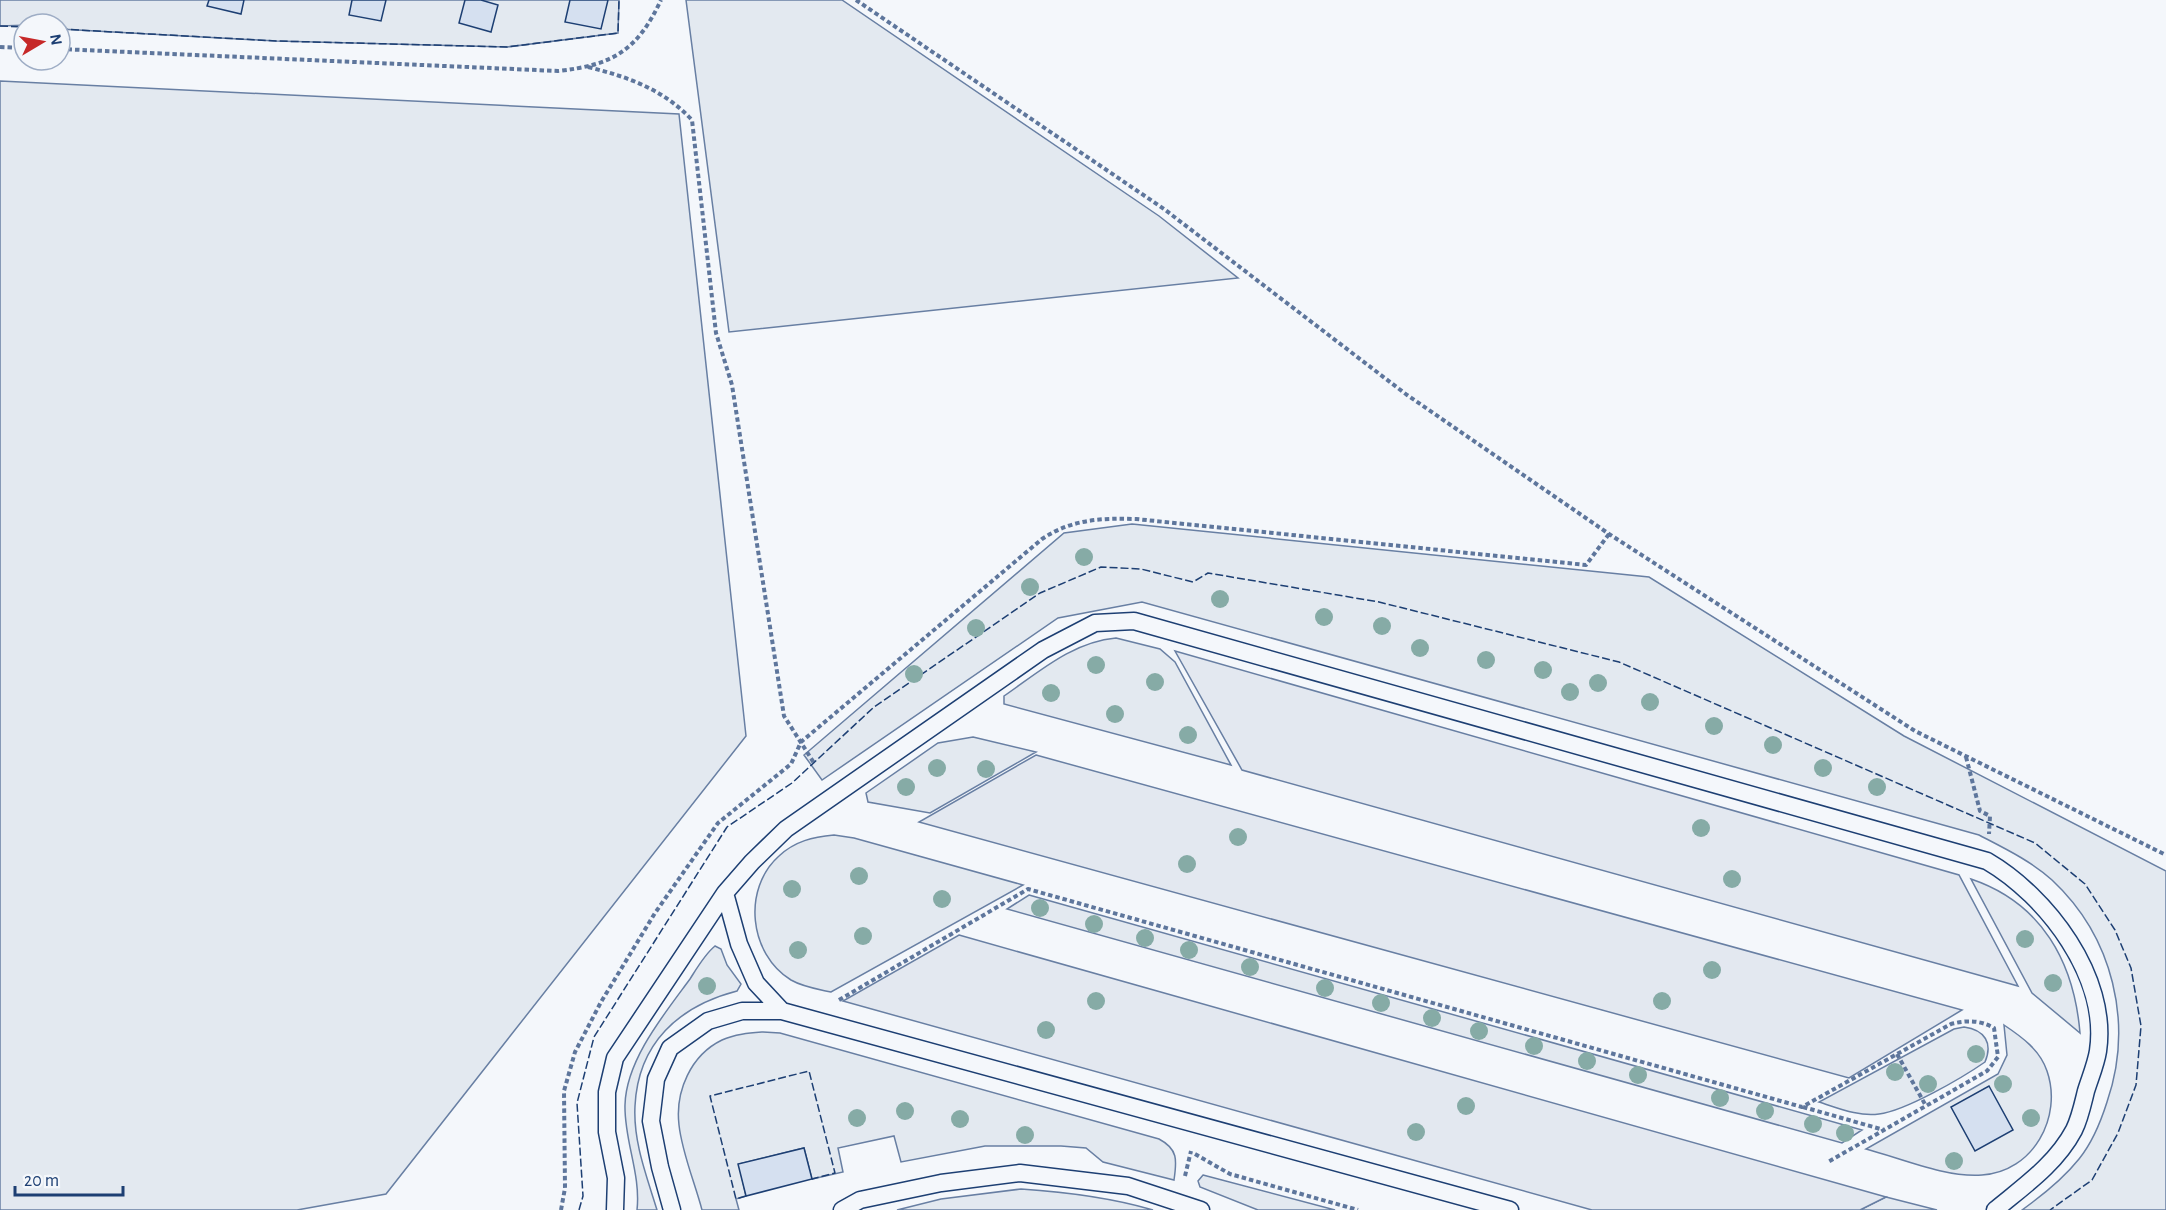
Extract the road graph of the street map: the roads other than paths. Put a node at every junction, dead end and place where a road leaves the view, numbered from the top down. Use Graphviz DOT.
graph roads {
  1 [pos="725,893"];
  2 [pos="782,1011"];
  3 [pos="615,1210"];
  4 [pos="672,1210"];
  5 [pos="842,1210"];
  6 [pos="1201,1210"];
  7 [pos="1510,1210"];
  8 [pos="1995,1210"];
  1 -- 2 [label="lane"];
  1 -- 3 [label="lane"];
  1 -- 8 [label="lane"];
  2 -- 4 [label="lane"];
  2 -- 7 [label="lane"];
  5 -- 6 [label="lane"];
}
